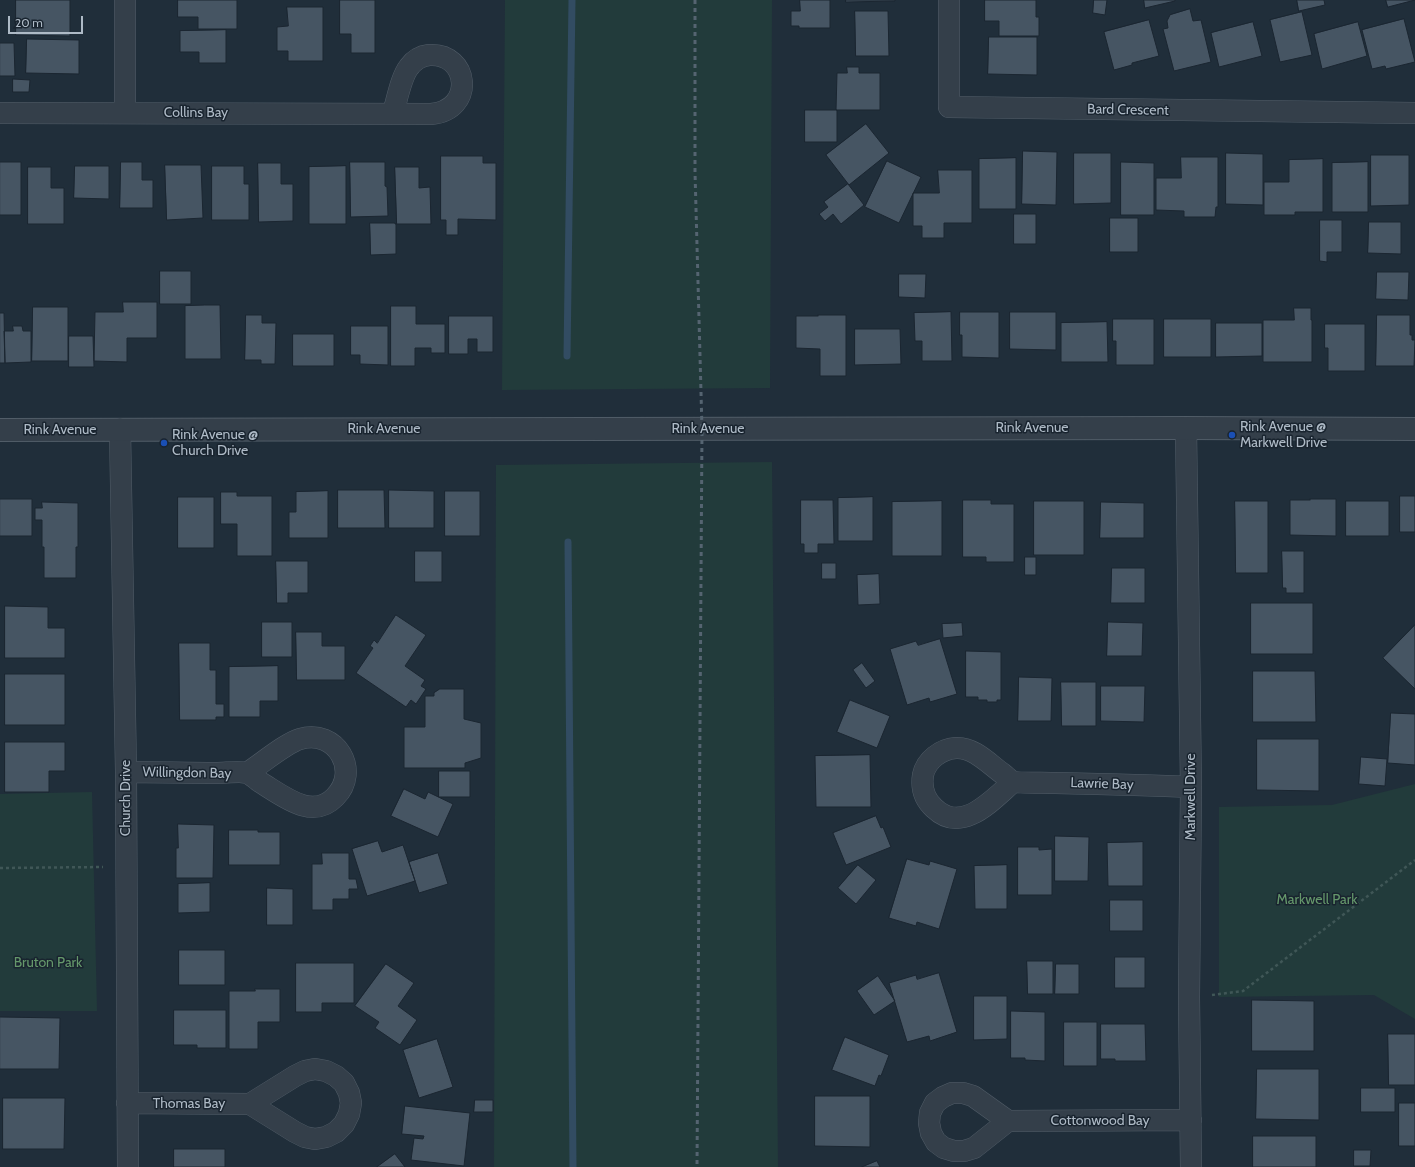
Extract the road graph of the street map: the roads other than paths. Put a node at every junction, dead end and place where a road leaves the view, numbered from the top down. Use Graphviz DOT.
graph roads {
  1 [pos="125,0"];
  2 [pos="949,0"];
  3 [pos="126,112"];
  4 [pos="0,113"];
  5 [pos="393,113"];
  6 [pos="1415,113"];
  7 [pos="1186,428"];
  8 [pos="120,429"];
  9 [pos="1415,429"];
  10 [pos="0,430"];
  11 [pos="126,772"];
  12 [pos="247,773"];
  13 [pos="1013,782"];
  14 [pos="1191,787"];
  15 [pos="127,1104"];
  16 [pos="250,1104"];
  17 [pos="1191,1120"];
  18 [pos="1008,1121"];
  19 [pos="128,1167"];
  20 [pos="1191,1167"];
  1 -- 3 [label="street"];
  2 -- 6 [label="street, Bard Crescent"];
  3 -- 4 [label="street, Collins Bay"];
  3 -- 5 [label="street, Collins Bay"];
  7 -- 8 [label="street, Rink Avenue"];
  7 -- 9 [label="street, Rink Avenue"];
  7 -- 14 [label="street, Markwell Drive"];
  8 -- 10 [label="street, Rink Avenue"];
  8 -- 11 [label="street, Church Drive"];
  11 -- 12 [label="street, Willingdon Bay"];
  11 -- 15 [label="street, Church Drive"];
  13 -- 14 [label="street, Lawrie Bay"];
  14 -- 17 [label="street, Markwell Drive"];
  15 -- 16 [label="street, Thomas Bay"];
  15 -- 19 [label="street, Church Drive"];
  17 -- 18 [label="street, Cottonwood Bay"];
  17 -- 20 [label="street, Markwell Drive"];
}
